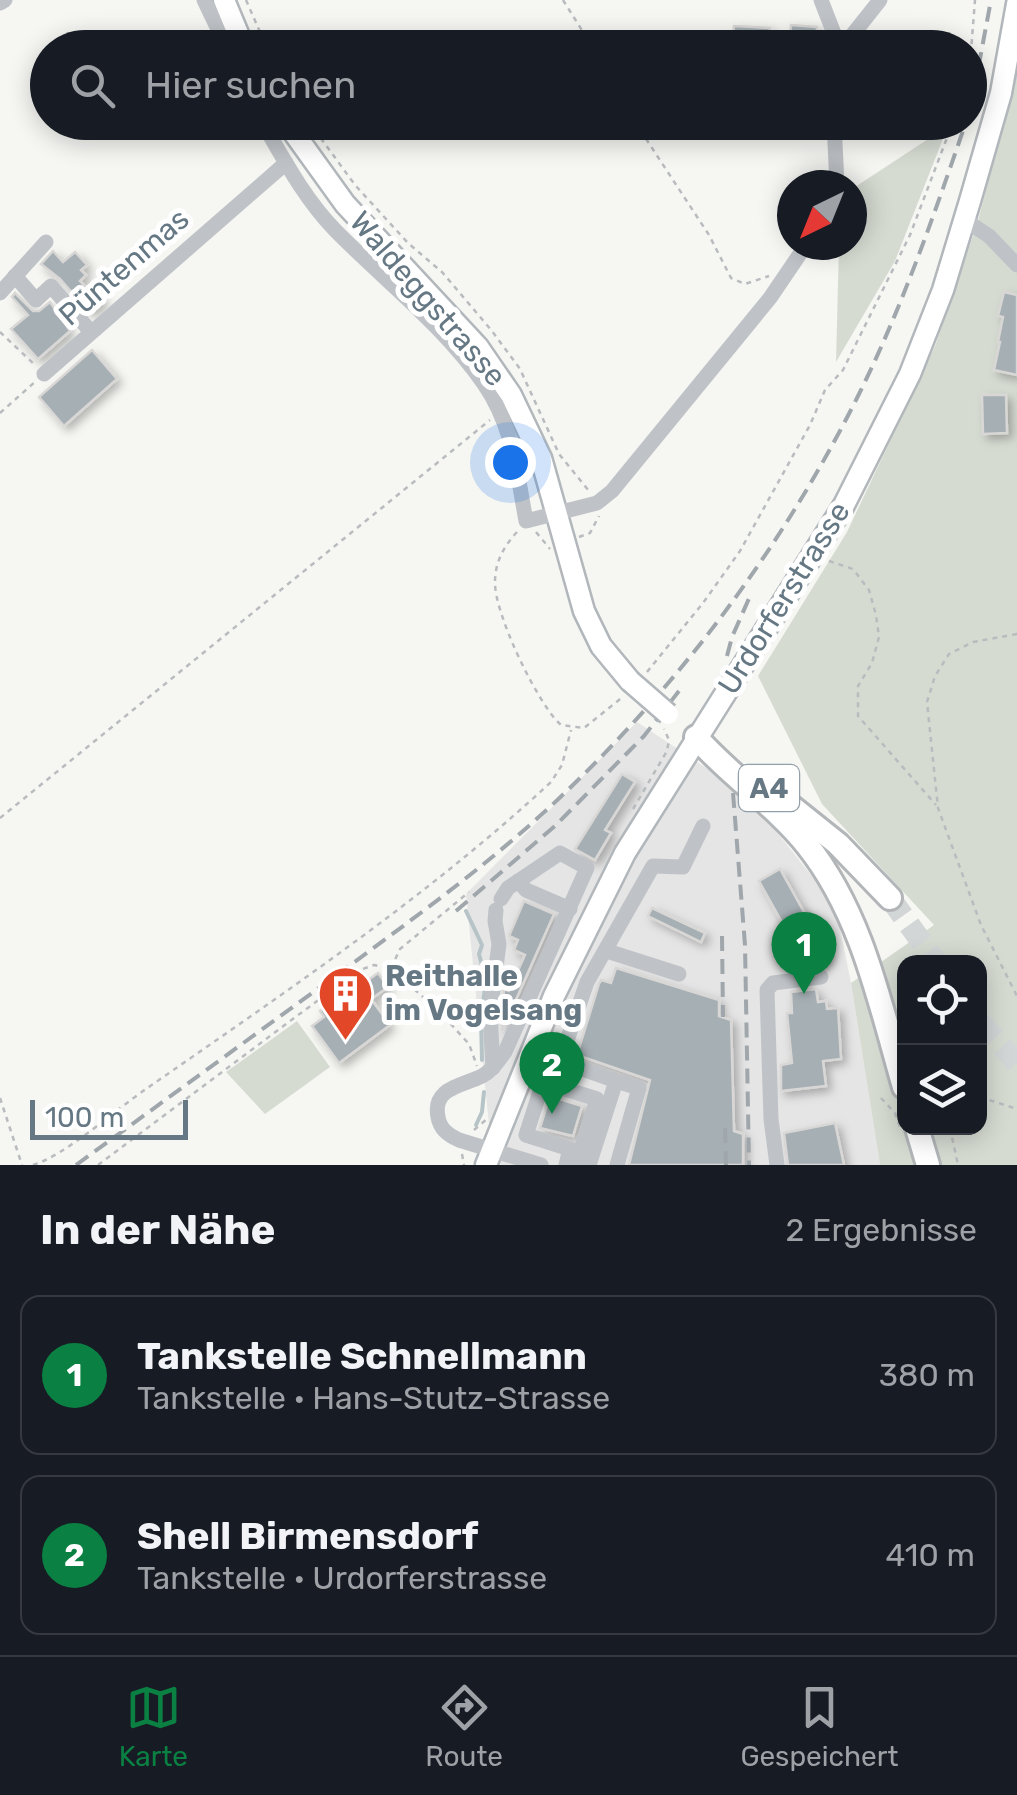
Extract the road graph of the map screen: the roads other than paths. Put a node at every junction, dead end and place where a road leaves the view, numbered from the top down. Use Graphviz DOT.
graph roads {
  1 [pos="204,0"];
  2 [pos="224,0"];
  3 [pos="821,0"];
  4 [pos="880,0"];
  5 [pos="1017,4"];
  6 [pos="218,30"];
  7 [pos="236,30"];
  8 [pos="833,30"];
  9 [pos="859,30"];
  10 [pos="273,140"];
  11 [pos="299,140"];
  12 [pos="835,140"];
  13 [pos="286,163"];
  14 [pos="836,170"];
  15 [pos="965,220"];
  16 [pos="46,242"];
  17 [pos="796,260"];
  18 [pos="1017,265"];
  19 [pos="16,276"];
  20 [pos="0,292"];
  21 [pos="92,332"];
  22 [pos="44,374"];
  23 [pos="559,514"];
  24 [pos="696,737"];
  25 [pos="704,826"];
  26 [pos="518,881"];
  27 [pos="890,898"];
  28 [pos="570,909"];
  29 [pos="607,950"];
  30 [pos="679,974"];
  31 [pos="821,978"];
  32 [pos="897,1063"];
  33 [pos="487,1072"];
  34 [pos="616,1081"];
  35 [pos="912,1135"];
  36 [pos="488,1158"];
  37 [pos="542,1165"];
  38 [pos="566,1165"];
  39 [pos="576,1165"];
  40 [pos="589,1165"];
  41 [pos="617,1165"];
  42 [pos="776,1165"];
  43 [pos="928,1165"];
  1 -- 6 [label="street"];
  2 -- 7 [label="main road"];
  3 -- 8 [label="street"];
  4 -- 9 [label="street"];
  5 -- 15 [label="main road, Urdorferstrasse"];
  10 -- 13 [label="street"];
  11 -- 23 [label="main road, Waldeggstrasse"];
  12 -- 14 [label="street"];
  13 -- 21 [label="street, Püntenmas"];
  13 -- 23 [label="street"];
  15 -- 18 [label="street"];
  15 -- 24 [label="main road, Urdorferstrasse"];
  16 -- 19 [label="street"];
  17 -- 23 [label="street"];
  19 -- 20 [label="street"];
  19 -- 21 [label="street"];
  21 -- 22 [label="street, Püntenmas"];
  23 -- 24 [label="main road, Waldeggstrasse, bridge"];
  24 -- 27 [label="highway, A4"];
  24 -- 32 [label="highway, A4"];
  24 -- 36 [label="main road, Urdorferstrasse"];
  25 -- 29 [label="street"];
  26 -- 28 [label="street"];
  26 -- 28 [label="street"];
  26 -- 33 [label="street"];
  28 -- 33 [label="street"];
  29 -- 30 [label="street"];
  29 -- 34 [label="street"];
  31 -- 42 [label="street"];
  33 -- 36 [label="street"];
  34 -- 40 [label="street"];
  34 -- 41 [label="street"];
  35 -- 43 [label="highway"];
  36 -- 37 [label="street"];
  38 -- 39 [label="street"];
}
